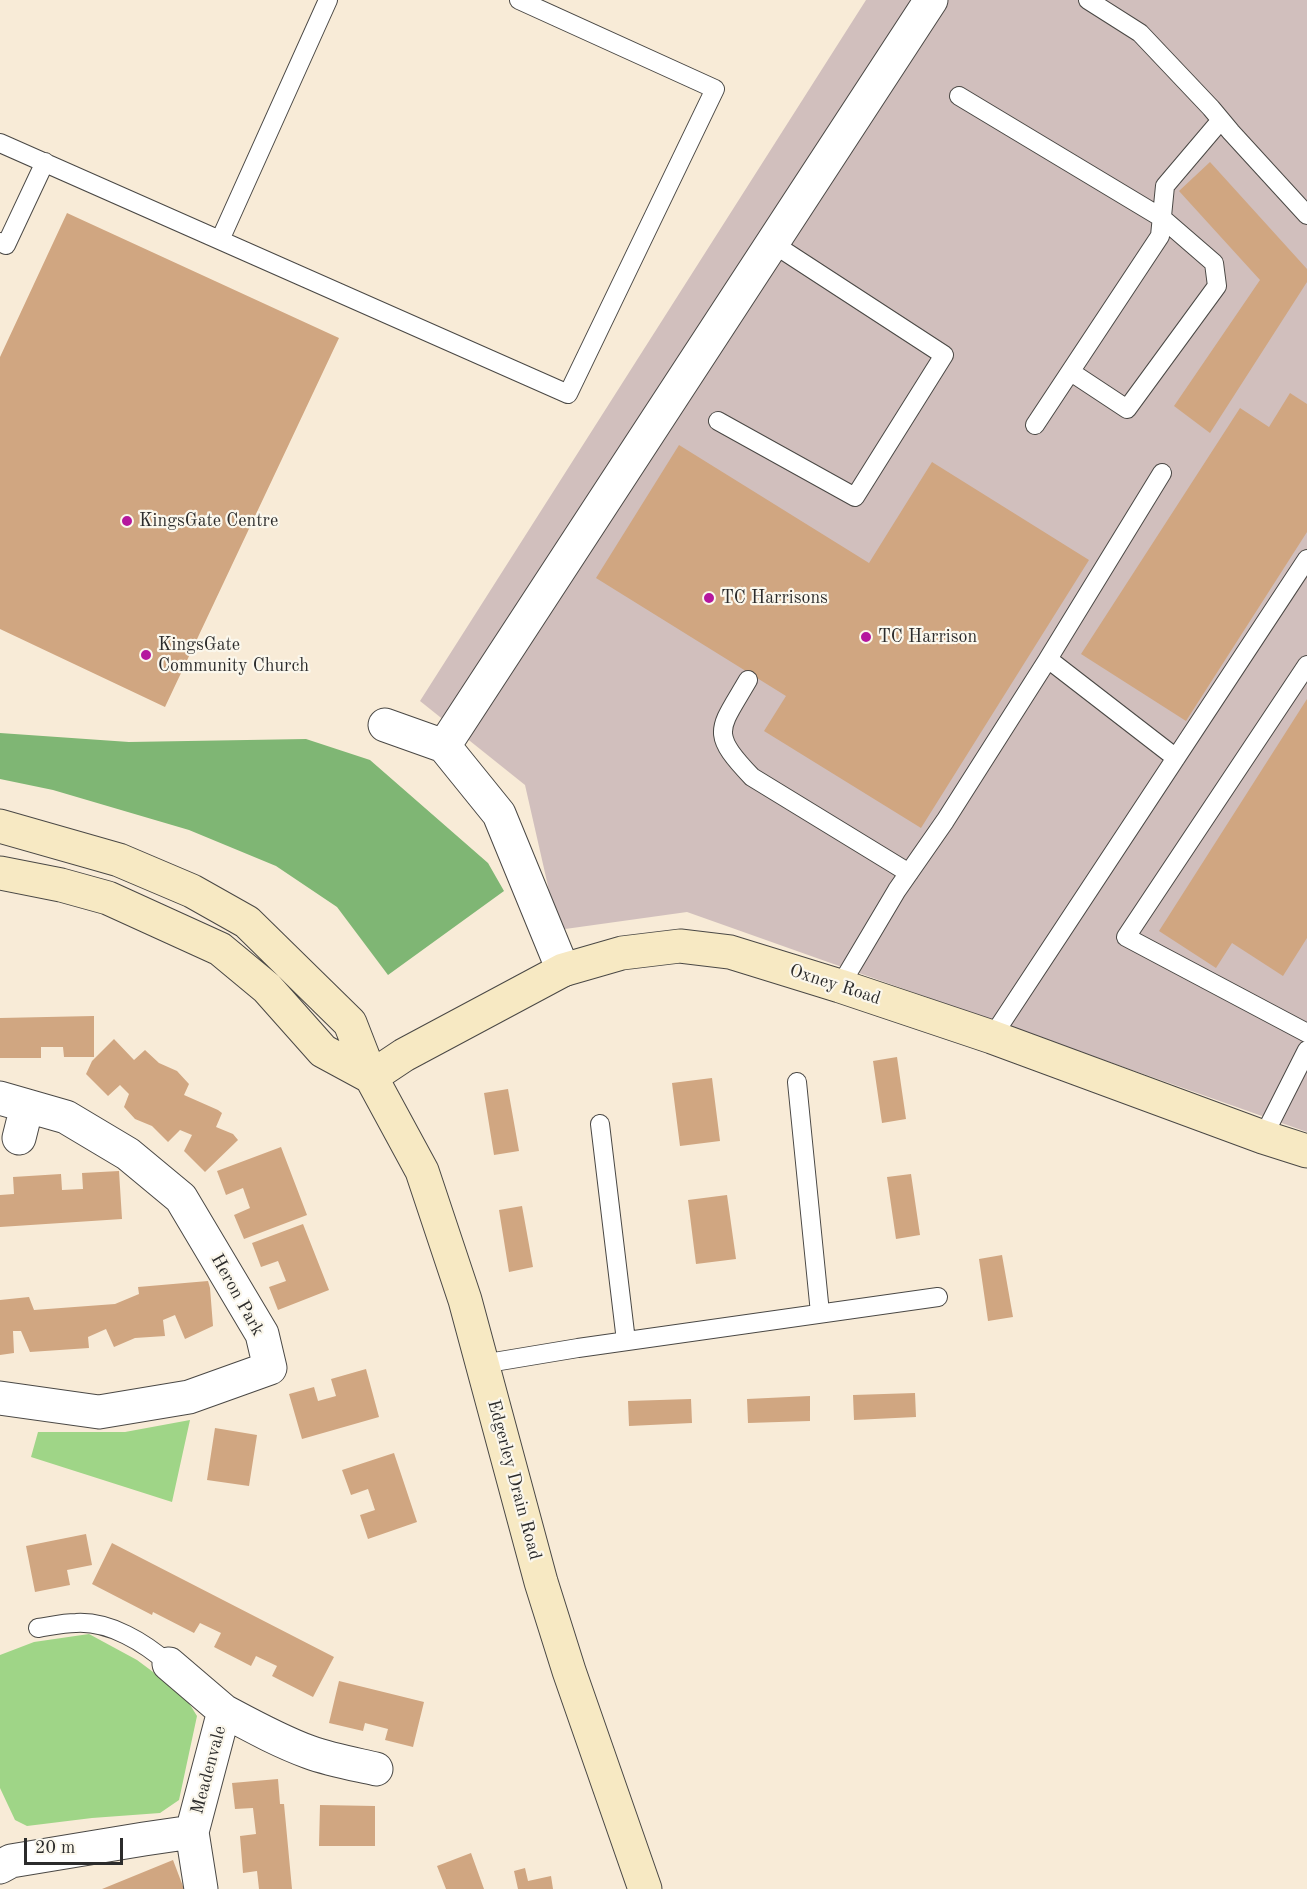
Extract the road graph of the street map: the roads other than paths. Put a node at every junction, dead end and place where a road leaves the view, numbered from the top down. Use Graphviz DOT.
graph roads {
  1 [pos="328,0"];
  2 [pos="519,0"];
  3 [pos="931,0"];
  4 [pos="1088,0"];
  5 [pos="959,96"];
  6 [pos="1221,120"];
  7 [pos="0,143"];
  8 [pos="45,162"];
  9 [pos="1307,215"];
  10 [pos="1162,218"];
  11 [pos="220,240"];
  12 [pos="0,242"];
  13 [pos="772,243"];
  14 [pos="1071,372"];
  15 [pos="718,421"];
  16 [pos="1035,425"];
  17 [pos="1162,473"];
  18 [pos="1307,559"];
  19 [pos="1048,659"];
  20 [pos="1307,665"];
  21 [pos="748,680"];
  22 [pos="385,726"];
  23 [pos="444,746"];
  24 [pos="1176,758"];
  25 [pos="0,826"];
  26 [pos="0,873"];
  27 [pos="909,873"];
  28 [pos="563,970"];
  29 [pos="840,986"];
  30 [pos="1307,1033"];
  31 [pos="992,1037"];
  32 [pos="1307,1050"];
  33 [pos="371,1077"];
  34 [pos="797,1082"];
  35 [pos="13,1102"];
  36 [pos="600,1125"];
  37 [pos="1263,1137"];
  38 [pos="19,1138"];
  39 [pos="1307,1151"];
  40 [pos="938,1297"];
  41 [pos="820,1313"];
  42 [pos="626,1341"];
  43 [pos="482,1364"];
  44 [pos="0,1398"];
  45 [pos="38,1628"];
  46 [pos="170,1664"];
  47 [pos="224,1711"];
  48 [pos="376,1770"];
  49 [pos="192,1832"];
  50 [pos="4,1856"];
  51 [pos="201,1889"];
  52 [pos="645,1889"];
  1 -- 11 [label="lane"];
  2 -- 11 [label="lane"];
  3 -- 13 [label="street"];
  4 -- 6 [label="lane"];
  5 -- 10 [label="lane"];
  6 -- 9 [label="lane"];
  6 -- 10 [label="lane"];
  7 -- 8 [label="lane"];
  8 -- 11 [label="lane"];
  8 -- 12 [label="lane"];
  10 -- 14 [label="lane"];
  10 -- 14 [label="lane"];
  13 -- 15 [label="lane"];
  13 -- 23 [label="street"];
  14 -- 16 [label="lane"];
  17 -- 19 [label="lane"];
  18 -- 24 [label="lane"];
  19 -- 24 [label="lane"];
  19 -- 27 [label="lane"];
  20 -- 30 [label="lane"];
  21 -- 27 [label="lane"];
  22 -- 23 [label="street"];
  23 -- 28 [label="street"];
  24 -- 31 [label="lane"];
  25 -- 33 [label="street, Edgerley Drain Road"];
  26 -- 33 [label="street"];
  27 -- 29 [label="lane"];
  28 -- 29 [label="street, Oxney Road"];
  28 -- 33 [label="street, Oxney Road"];
  29 -- 31 [label="street, Oxney Road"];
  31 -- 37 [label="street, Oxney Road"];
  32 -- 37 [label="lane"];
  33 -- 43 [label="street, Edgerley Drain Road"];
  34 -- 41 [label="lane"];
  35 -- 38 [label="street"];
  35 -- 44 [label="street, Heron Park"];
  36 -- 42 [label="lane"];
  37 -- 39 [label="street, Oxney Road"];
  40 -- 41 [label="lane"];
  41 -- 42 [label="lane"];
  42 -- 43 [label="lane"];
  43 -- 52 [label="street, Edgerley Drain Road"];
  45 -- 46 [label="lane"];
  46 -- 47 [label="street"];
  47 -- 48 [label="street, Meadenvale"];
  47 -- 49 [label="street, Meadenvale"];
  49 -- 50 [label="street, Meadenvale"];
  49 -- 51 [label="street"];
}
